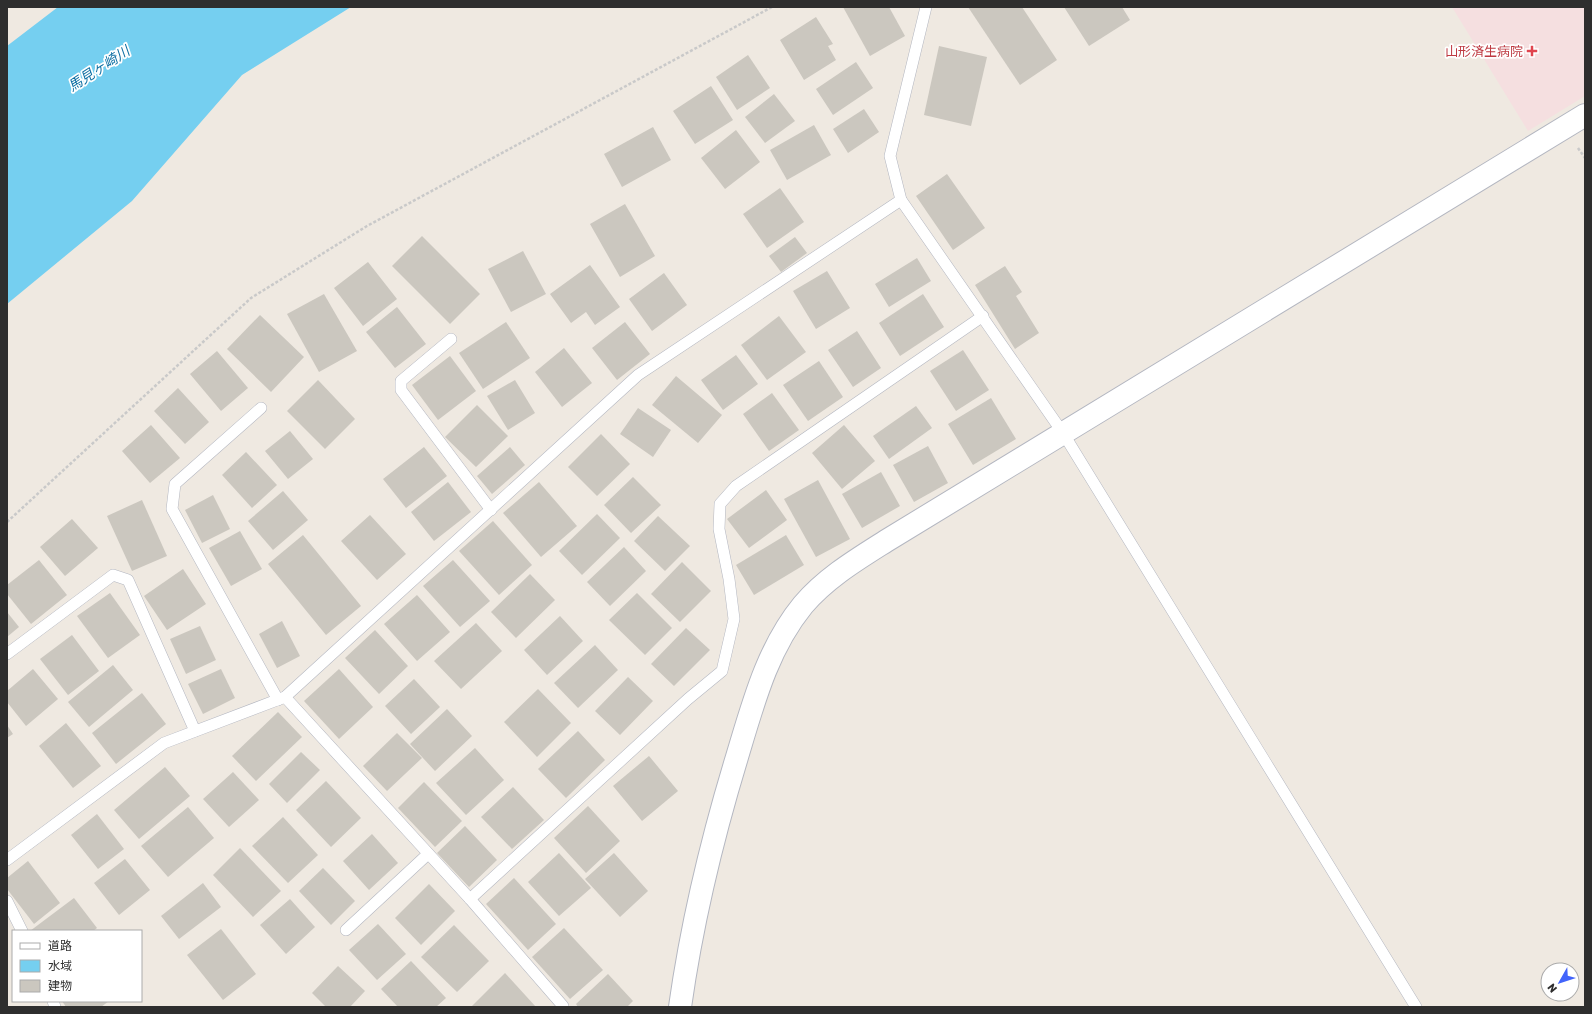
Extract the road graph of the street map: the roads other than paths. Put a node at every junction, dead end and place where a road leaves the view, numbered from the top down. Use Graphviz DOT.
graph roads {
  1 [pos="926,7"];
  2 [pos="1585,115"];
  3 [pos="901,200"];
  4 [pos="983,316"];
  5 [pos="451,339"];
  6 [pos="260,408"];
  7 [pos="1063,433"];
  8 [pos="491,510"];
  9 [pos="7,654"];
  10 [pos="281,699"];
  11 [pos="195,731"];
  12 [pos="428,854"];
  13 [pos="7,860"];
  14 [pos="470,899"];
  15 [pos="7,901"];
  16 [pos="22,930"];
  17 [pos="346,930"];
  18 [pos="563,1007"];
  19 [pos="680,1007"];
  20 [pos="1416,1007"];
  1 -- 3 [label="lane"];
  2 -- 7 [label="street"];
  3 -- 4 [label="lane"];
  3 -- 8 [label="lane"];
  4 -- 7 [label="lane"];
  4 -- 14 [label="lane"];
  5 -- 8 [label="lane"];
  6 -- 10 [label="lane"];
  7 -- 19 [label="street"];
  7 -- 20 [label="lane"];
  8 -- 10 [label="lane"];
  9 -- 11 [label="lane"];
  10 -- 11 [label="lane"];
  10 -- 12 [label="lane"];
  11 -- 13 [label="lane"];
  12 -- 14 [label="lane"];
  12 -- 17 [label="lane"];
  14 -- 18 [label="lane"];
  15 -- 16 [label="lane"];
}
